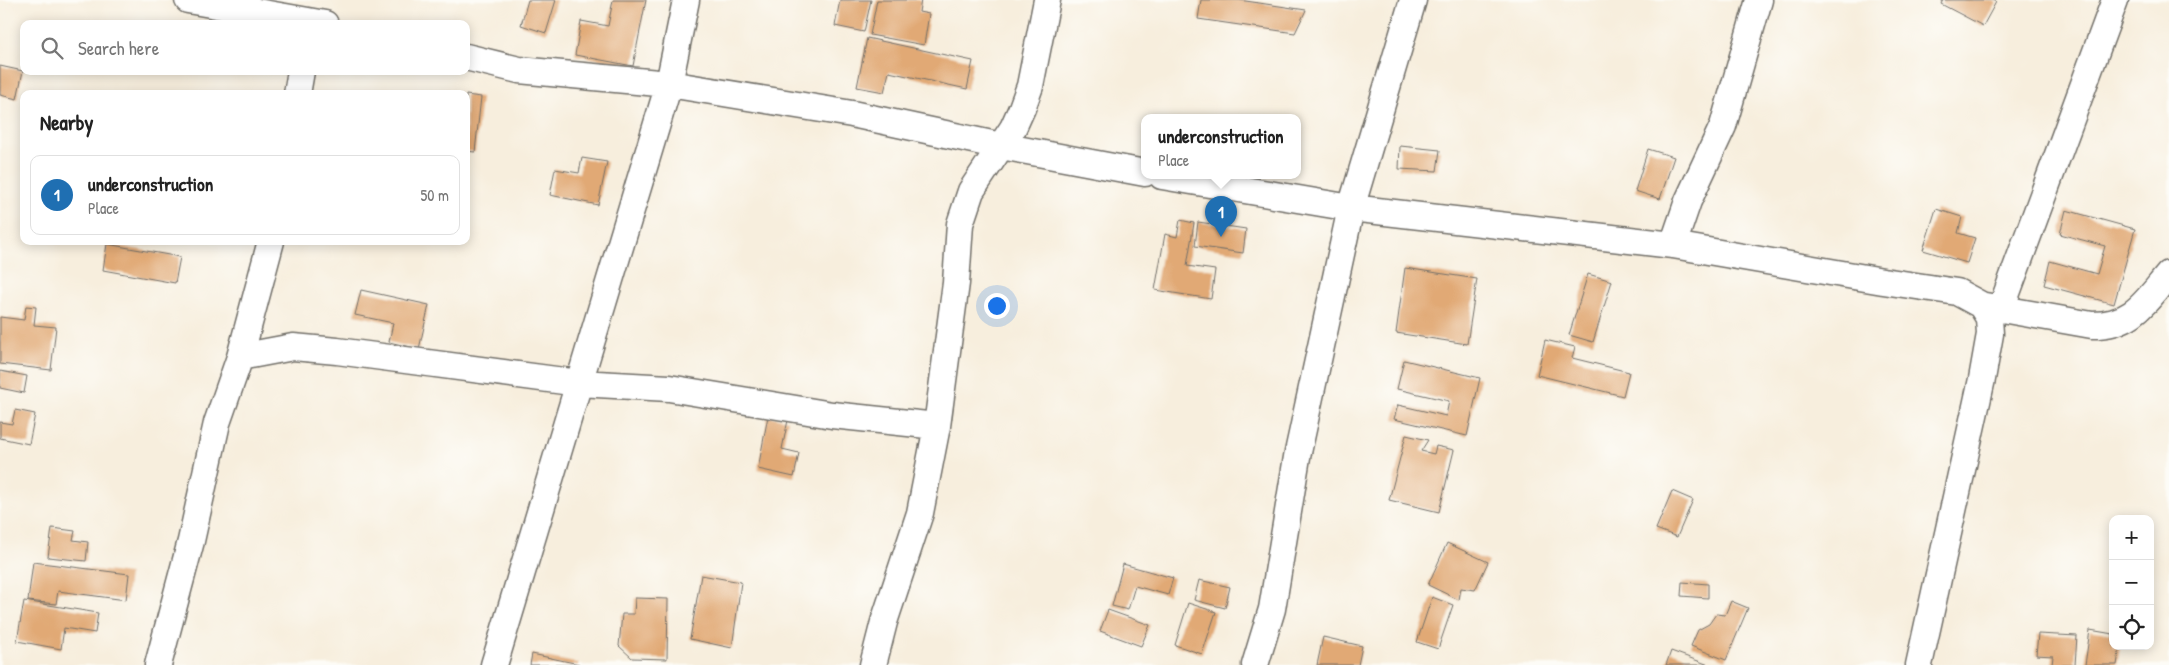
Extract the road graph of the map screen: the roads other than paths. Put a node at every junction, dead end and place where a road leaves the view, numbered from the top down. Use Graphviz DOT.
graph roads {
  1 [pos="188,0"];
  2 [pos="686,0"];
  3 [pos="1047,0"];
  4 [pos="1413,0"];
  5 [pos="1759,0"];
  6 [pos="2115,0"];
  7 [pos="313,17"];
  8 [pos="470,58"];
  9 [pos="300,75"];
  10 [pos="669,84"];
  11 [pos="299,90"];
  12 [pos="1001,146"];
  13 [pos="1141,171"];
  14 [pos="1180,179"];
  15 [pos="1351,208"];
  16 [pos="270,245"];
  17 [pos="1673,245"];
  18 [pos="2169,274"];
  19 [pos="1991,307"];
  20 [pos="240,356"];
  21 [pos="579,383"];
  22 [pos="938,426"];
  23 [pos="158,665"];
  24 [pos="494,665"];
  25 [pos="874,665"];
  26 [pos="1255,665"];
  27 [pos="1919,665"];
  1 -- 7 [label="street"];
  2 -- 10 [label="street"];
  3 -- 12 [label="street"];
  4 -- 15 [label="street"];
  5 -- 17 [label="street"];
  6 -- 19 [label="street"];
  8 -- 10 [label="street"];
  9 -- 11 [label="street"];
  10 -- 12 [label="street"];
  10 -- 21 [label="street"];
  12 -- 13 [label="street"];
  12 -- 22 [label="street"];
  14 -- 15 [label="street"];
  15 -- 17 [label="street"];
  15 -- 26 [label="street"];
  16 -- 20 [label="street"];
  17 -- 19 [label="street"];
  18 -- 19 [label="street"];
  19 -- 27 [label="street"];
  20 -- 21 [label="street"];
  20 -- 23 [label="street"];
  21 -- 22 [label="street"];
  21 -- 24 [label="street"];
  22 -- 25 [label="street"];
}
